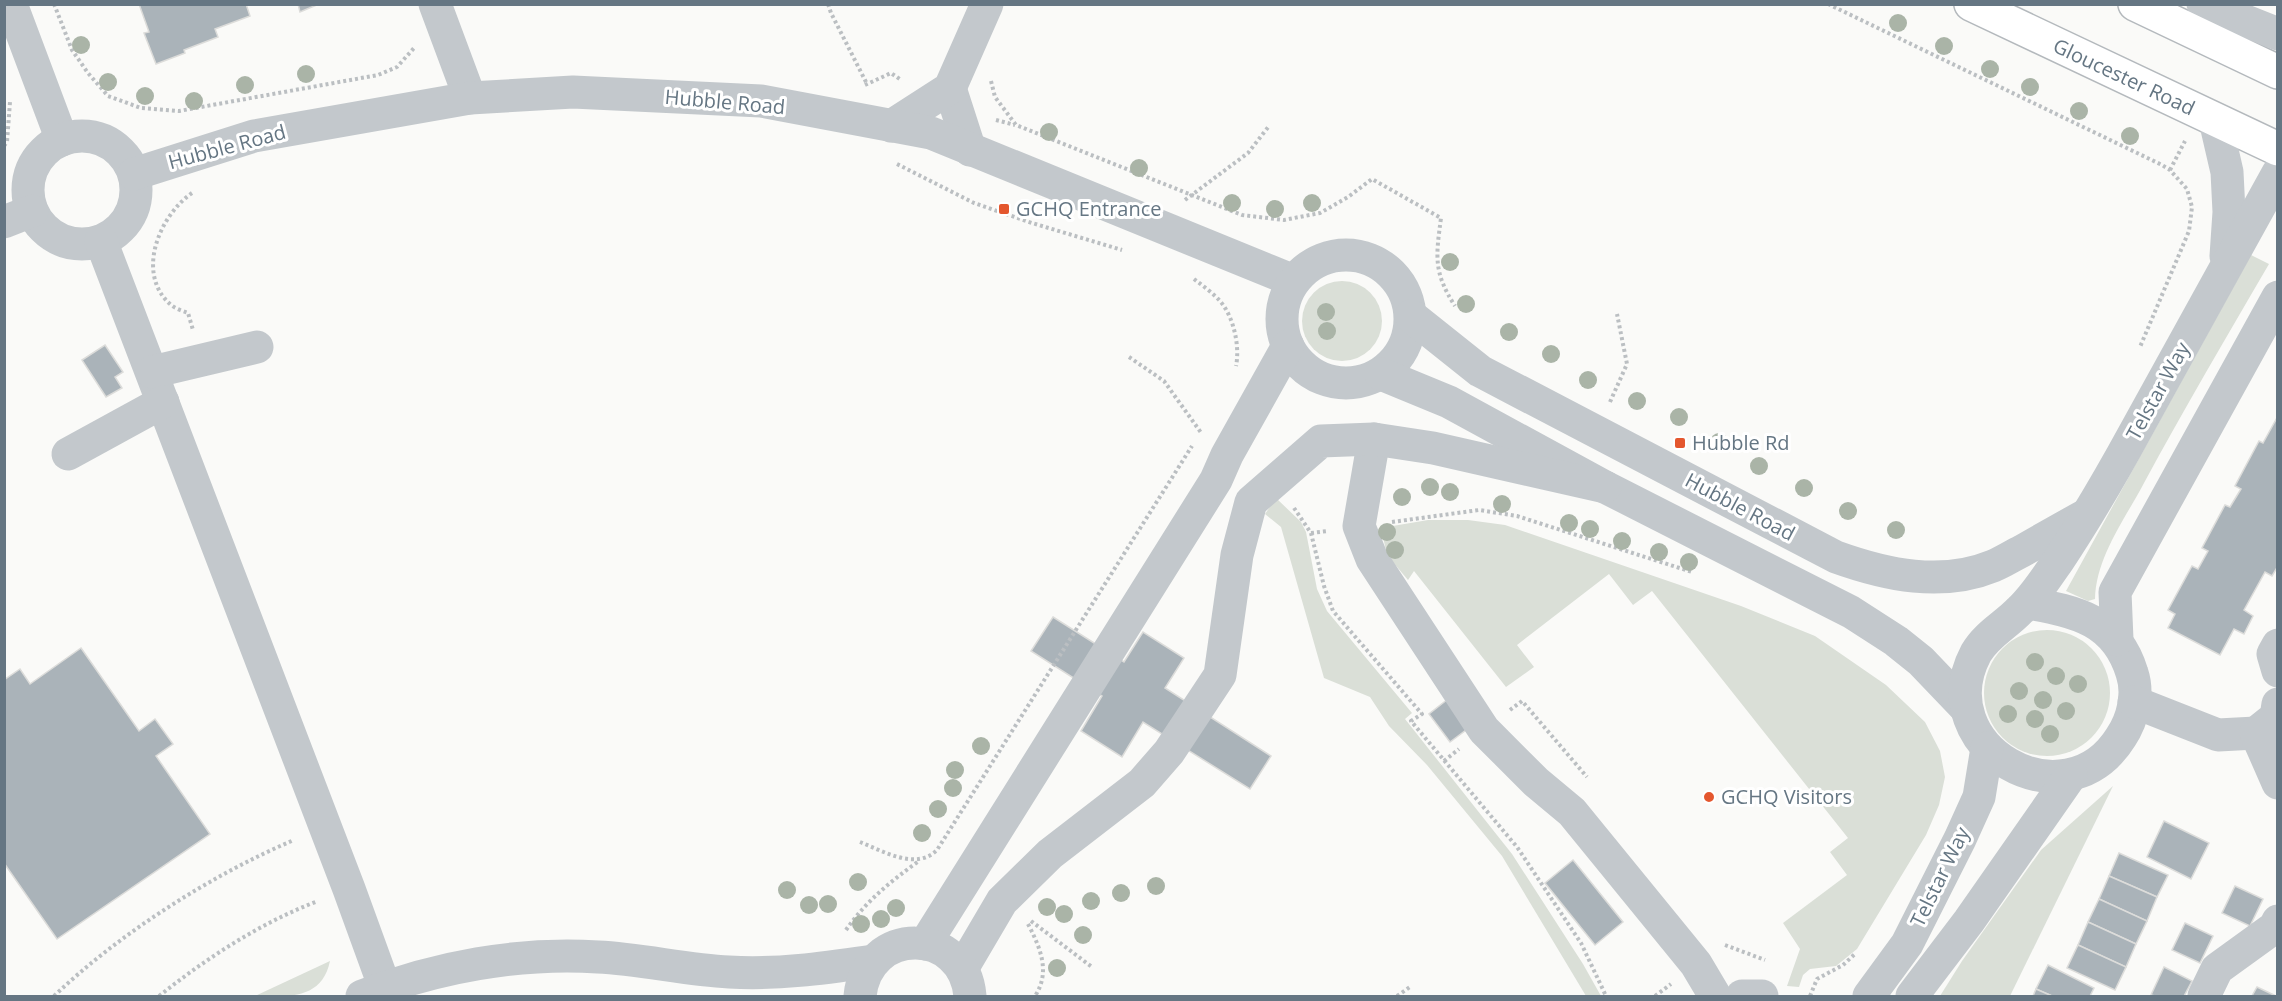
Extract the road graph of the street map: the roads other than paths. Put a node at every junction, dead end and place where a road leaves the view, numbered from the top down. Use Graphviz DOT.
graph roads {
  1 [pos="11,4"];
  2 [pos="435,4"];
  3 [pos="987,4"];
  4 [pos="1971,4"];
  5 [pos="2135,4"];
  6 [pos="2203,4"];
  7 [pos="2277,34"];
  8 [pos="2277,72"];
  9 [pos="950,88"];
  10 [pos="470,98"];
  11 [pos="2215,120"];
  12 [pos="891,126"];
  13 [pos="62,140"];
  14 [pos="2277,149"];
  15 [pos="970,150"];
  16 [pos="2277,173"];
  17 [pos="134,174"];
  18 [pos="18,217"];
  19 [pos="101,241"];
  20 [pos="2226,267"];
  21 [pos="1294,281"];
  22 [pos="2277,297"];
  23 [pos="1411,316"];
  24 [pos="1288,346"];
  25 [pos="257,347"];
  26 [pos="152,372"];
  27 [pos="1381,374"];
  28 [pos="163,402"];
  29 [pos="1374,439"];
  30 [pos="68,454"];
  31 [pos="1605,487"];
  32 [pos="2091,512"];
  33 [pos="2028,603"];
  34 [pos="2116,640"];
  35 [pos="2277,645"];
  36 [pos="2277,671"];
  37 [pos="2134,702"];
  38 [pos="2277,704"];
  39 [pos="1965,707"];
  40 [pos="2256,733"];
  41 [pos="1986,748"];
  42 [pos="2071,775"];
  43 [pos="2277,783"];
  44 [pos="2277,921"];
  45 [pos="925,944"];
  46 [pos="874,961"];
  47 [pos="681,967"];
  48 [pos="966,982"];
  49 [pos="373,992"];
  50 [pos="782,996"];
  51 [pos="860,996"];
  52 [pos="1715,996"];
  53 [pos="1742,996"];
  54 [pos="1762,996"];
  55 [pos="1869,996"];
  56 [pos="1912,996"];
  57 [pos="2204,996"];
  1 -- 13 [label="street"];
  2 -- 10 [label="street"];
  3 -- 9 [label="street"];
  4 -- 11 [label="highway, Gloucester Road"];
  5 -- 8 [label="highway"];
  6 -- 7 [label="street"];
  9 -- 12 [label="street"];
  9 -- 15 [label="street"];
  10 -- 12 [label="street, Hubble Road"];
  10 -- 17 [label="street, Hubble Road"];
  11 -- 14 [label="highway, Gloucester Road"];
  11 -- 20 [label="street"];
  12 -- 15 [label="street, Hubble Road"];
  13 -- 17 [label="street"];
  13 -- 18 [label="street"];
  15 -- 21 [label="street, Hubble Road"];
  16 -- 20 [label="street, Telstar Way"];
  17 -- 19 [label="street"];
  18 -- 19 [label="street"];
  19 -- 26 [label="street"];
  20 -- 32 [label="street, Telstar Way"];
  21 -- 23 [label="street"];
  21 -- 24 [label="street"];
  22 -- 34 [label="street"];
  23 -- 27 [label="street"];
  23 -- 32 [label="street, Hubble Road"];
  24 -- 27 [label="street"];
  24 -- 45 [label="street"];
  25 -- 26 [label="street"];
  26 -- 28 [label="street"];
  27 -- 31 [label="street"];
  28 -- 30 [label="street"];
  28 -- 49 [label="street"];
  29 -- 31 [label="street"];
  29 -- 48 [label="street"];
  29 -- 52 [label="street"];
  31 -- 39 [label="street"];
  32 -- 33 [label="street, Telstar Way"];
  33 -- 34 [label="street"];
  33 -- 39 [label="street"];
  34 -- 37 [label="street"];
  35 -- 36 [label="street"];
  37 -- 40 [label="street"];
  37 -- 42 [label="street"];
  38 -- 40 [label="street"];
  39 -- 41 [label="street"];
  40 -- 43 [label="street"];
  41 -- 42 [label="street"];
  41 -- 55 [label="street, Telstar Way"];
  42 -- 56 [label="street, Telstar Way"];
  44 -- 57 [label="street"];
  45 -- 46 [label="street"];
  45 -- 48 [label="street"];
  46 -- 47 [label="street"];
  46 -- 51 [label="street"];
  47 -- 49 [label="street"];
  47 -- 50 [label="street"];
  53 -- 54 [label="street"];
}
